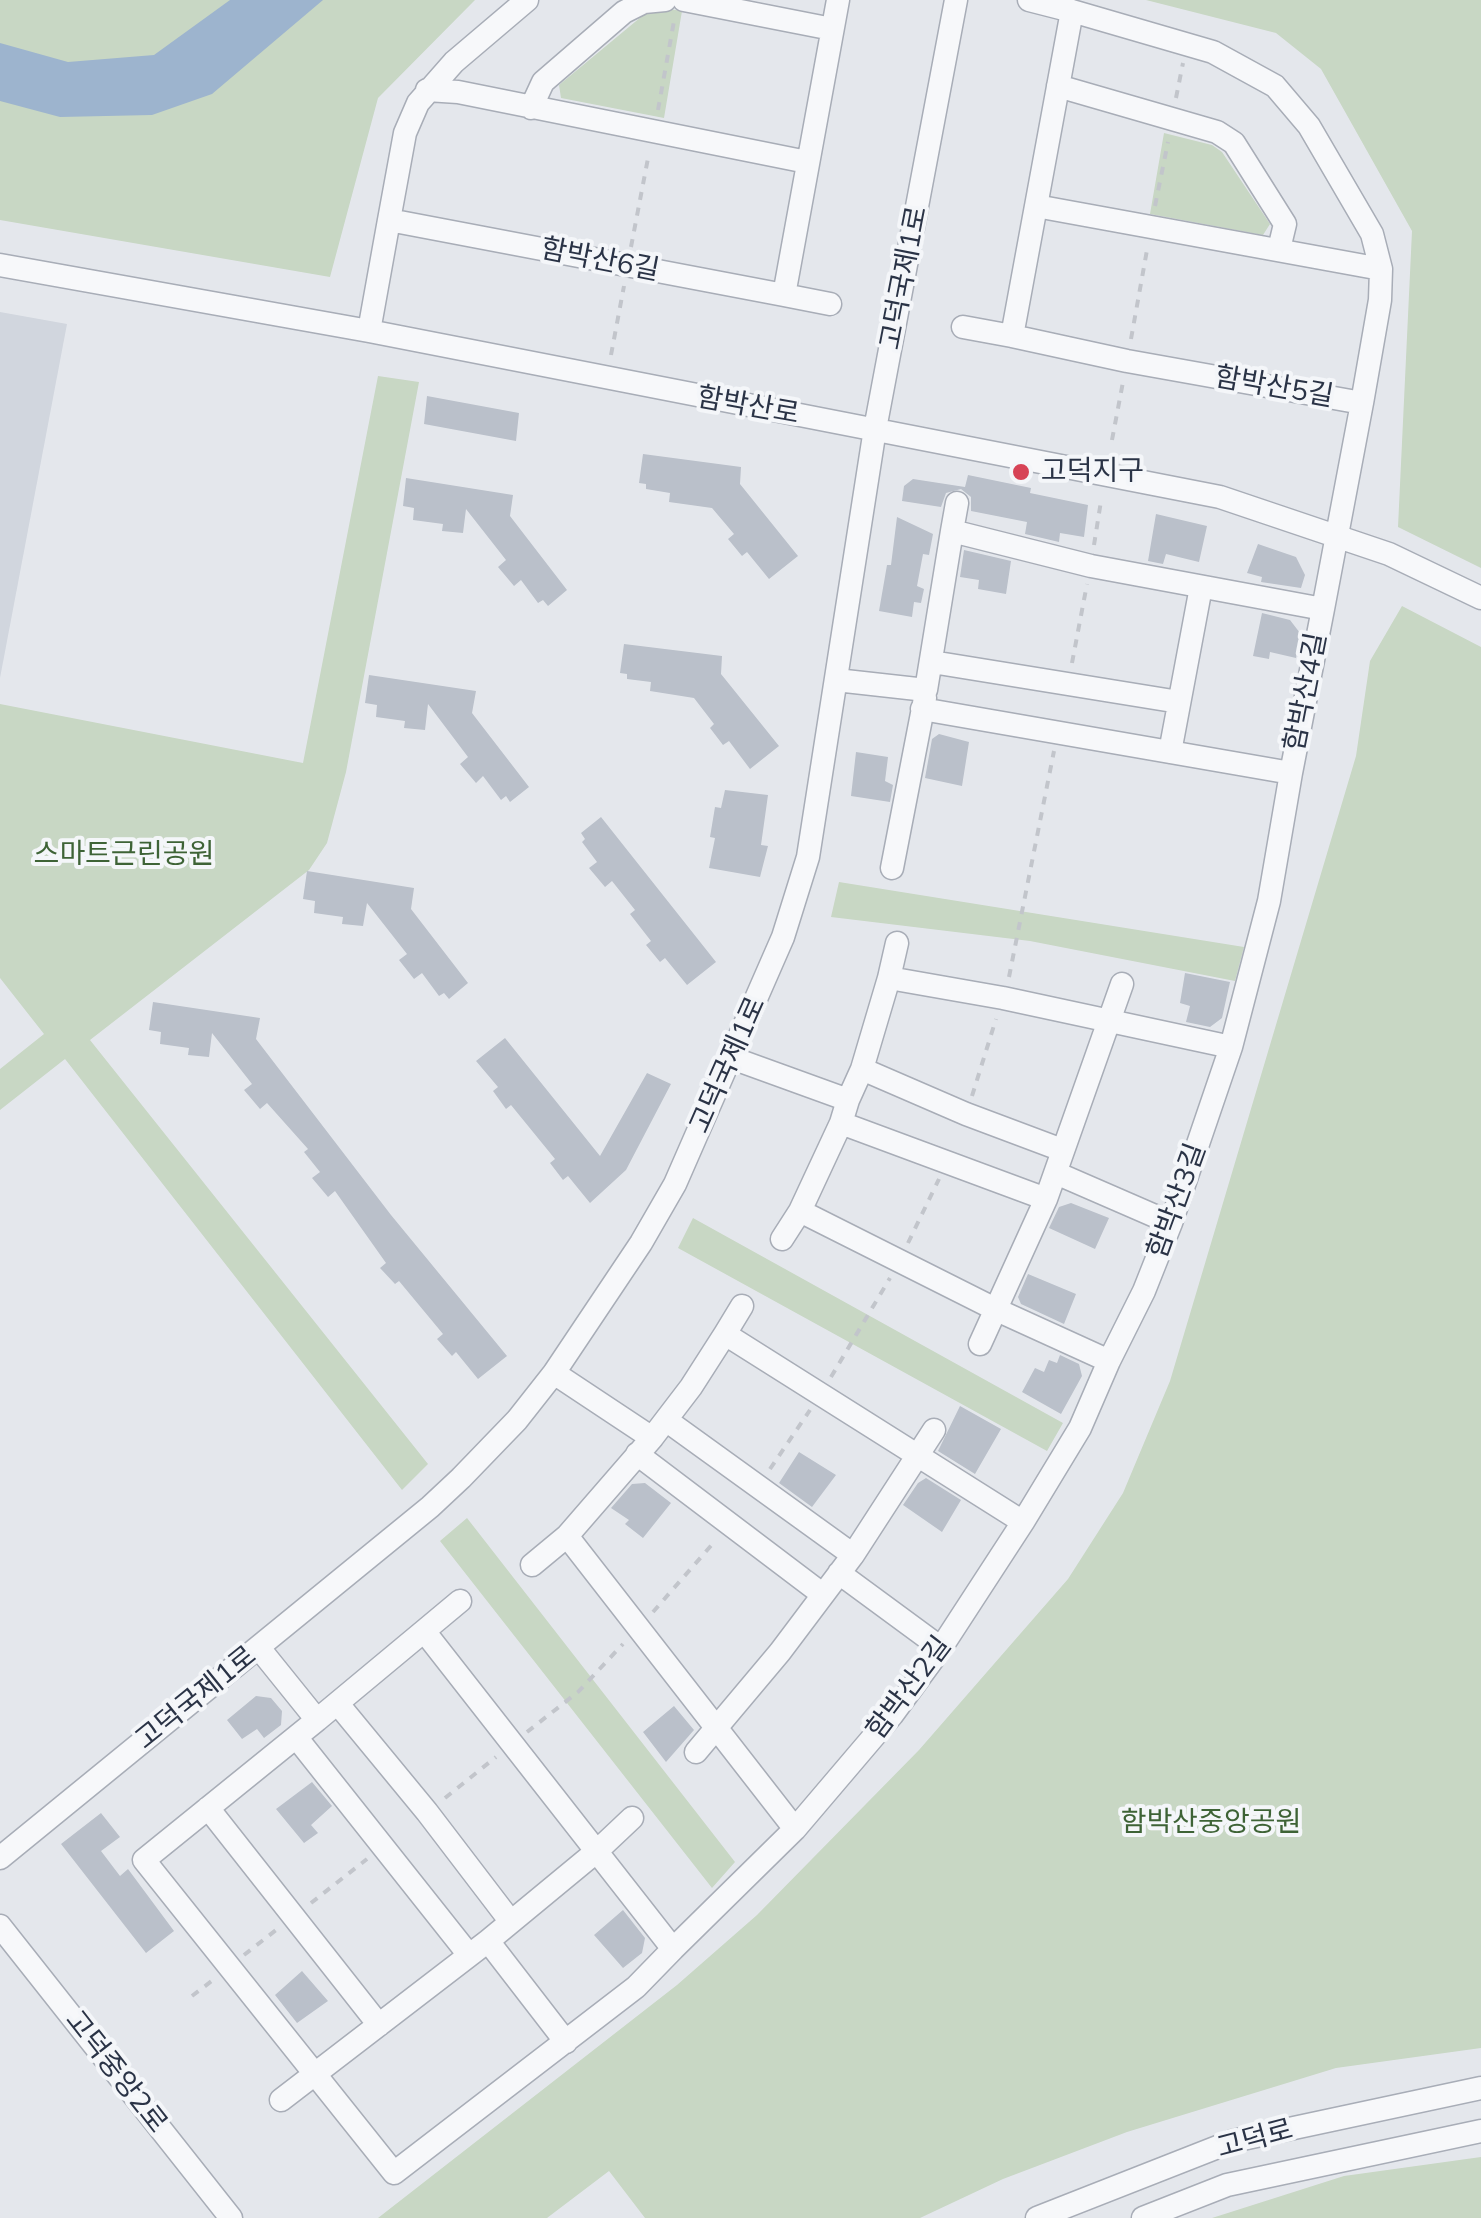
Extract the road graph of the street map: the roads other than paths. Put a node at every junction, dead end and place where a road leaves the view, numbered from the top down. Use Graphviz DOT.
graph roads {
  1 [pos="527,0"];
  2 [pos="838,0"];
  3 [pos="956,0"];
  4 [pos="1029,0"];
  5 [pos="674,6"];
  6 [pos="1072,11"];
  7 [pos="832,29"];
  8 [pos="1058,86"];
  9 [pos="427,90"];
  10 [pos="531,108"];
  11 [pos="807,162"];
  12 [pos="1036,206"];
  13 [pos="389,220"];
  14 [pos="1279,249"];
  15 [pos="0,265"];
  16 [pos="1380,269"];
  17 [pos="784,294"];
  18 [pos="830,304"];
  19 [pos="963,327"];
  20 [pos="369,332"];
  21 [pos="1012,336"];
  22 [pos="1362,403"];
  23 [pos="875,429"];
  24 [pos="957,504"];
  25 [pos="952,531"];
  26 [pos="1336,534"];
  27 [pos="1201,586"];
  28 [pos="1481,598"];
  29 [pos="1322,609"];
  30 [pos="932,662"];
  31 [pos="836,680"];
  32 [pos="924,699"];
  33 [pos="1179,702"];
  34 [pos="1170,752"];
  35 [pos="1291,773"];
  36 [pos="892,868"];
  37 [pos="897,942"];
  38 [pos="889,978"];
  39 [pos="1122,984"];
  40 [pos="1109,1020"];
  41 [pos="1231,1047"];
  42 [pos="732,1058"];
  43 [pos="862,1068"];
  44 [pos="848,1100"];
  45 [pos="841,1124"];
  46 [pos="1062,1150"];
  47 [pos="1056,1173"];
  48 [pos="1046,1199"];
  49 [pos="800,1211"];
  50 [pos="1172,1223"];
  51 [pos="782,1239"];
  52 [pos="742,1306"];
  53 [pos="997,1310"];
  54 [pos="725,1334"];
  55 [pos="980,1344"];
  56 [pos="1110,1361"];
  57 [pos="554,1373"];
  58 [pos="934,1430"];
  59 [pos="652,1438"];
  60 [pos="918,1456"];
  61 [pos="1023,1522"];
  62 [pos="567,1536"];
  63 [pos="846,1564"];
  64 [pos="532,1565"];
  65 [pos="822,1594"];
  66 [pos="460,1601"];
  67 [pos="424,1630"];
  68 [pos="258,1648"];
  69 [pos="941,1648"];
  70 [pos="338,1704"];
  71 [pos="318,1720"];
  72 [pos="716,1728"];
  73 [pos="296,1737"];
  74 [pos="696,1752"];
  75 [pos="208,1808"];
  76 [pos="632,1818"];
  77 [pos="796,1829"];
  78 [pos="597,1851"];
  79 [pos="0,1858"];
  80 [pos="511,1922"];
  81 [pos="0,1926"];
  82 [pos="479,1948"];
  83 [pos="673,1949"];
  84 [pos="379,2025"];
  85 [pos="566,2042"];
  86 [pos="315,2074"];
  87 [pos="1481,2088"];
  88 [pos="281,2100"];
  89 [pos="1481,2131"];
  90 [pos="231,2218"];
  91 [pos="1037,2218"];
  92 [pos="1143,2218"];
  1 -- 9 [label="street"];
  2 -- 7 [label="street"];
  3 -- 23 [label="street, 고덕국제1로"];
  4 -- 6 [label="street, 함박산5길"];
  5 -- 7 [label="street"];
  5 -- 10 [label="street"];
  6 -- 8 [label="street"];
  6 -- 16 [label="street, 함박산5길"];
  7 -- 11 [label="street"];
  8 -- 12 [label="street"];
  8 -- 14 [label="street"];
  9 -- 10 [label="street"];
  9 -- 13 [label="street"];
  10 -- 11 [label="street"];
  11 -- 17 [label="street"];
  12 -- 14 [label="street"];
  12 -- 21 [label="street"];
  13 -- 17 [label="street, 함박산6길"];
  13 -- 20 [label="street"];
  14 -- 16 [label="street"];
  15 -- 20 [label="street, 함박산로"];
  16 -- 22 [label="street, 함박산5길"];
  17 -- 18 [label="street, 함박산6길"];
  19 -- 21 [label="street, 함박산5길"];
  20 -- 23 [label="street, 함박산로"];
  21 -- 22 [label="street, 함박산5길"];
  22 -- 26 [label="street"];
  23 -- 26 [label="street, 함박산로"];
  23 -- 31 [label="street, 고덕국제1로"];
  24 -- 25 [label="street"];
  25 -- 27 [label="street, 함박산4길"];
  25 -- 30 [label="street"];
  26 -- 28 [label="street, 함박산로"];
  26 -- 29 [label="street"];
  27 -- 29 [label="street, 함박산4길"];
  27 -- 33 [label="street"];
  29 -- 35 [label="street, 함박산4길"];
  30 -- 32 [label="street"];
  30 -- 33 [label="street"];
  31 -- 32 [label="street, 함박산4길"];
  31 -- 42 [label="street, 고덕국제1로"];
  32 -- 34 [label="street, 함박산4길"];
  32 -- 36 [label="street"];
  33 -- 34 [label="street"];
  34 -- 35 [label="street, 함박산4길"];
  35 -- 41 [label="street, 함박산3길"];
  37 -- 38 [label="street"];
  38 -- 40 [label="street"];
  38 -- 43 [label="street"];
  39 -- 40 [label="street"];
  40 -- 41 [label="street"];
  40 -- 46 [label="street"];
  41 -- 50 [label="street, 함박산3길"];
  42 -- 44 [label="street"];
  42 -- 57 [label="street, 고덕국제1로"];
  43 -- 44 [label="street"];
  43 -- 46 [label="street"];
  44 -- 45 [label="street"];
  45 -- 48 [label="street"];
  45 -- 49 [label="street"];
  46 -- 47 [label="street"];
  47 -- 48 [label="street"];
  47 -- 50 [label="street"];
  48 -- 53 [label="street"];
  49 -- 51 [label="street"];
  49 -- 53 [label="street"];
  50 -- 56 [label="street, 함박산3길"];
  52 -- 54 [label="street"];
  53 -- 55 [label="street"];
  53 -- 56 [label="street"];
  54 -- 59 [label="street"];
  54 -- 60 [label="street"];
  56 -- 61 [label="street, 함박산3길"];
  57 -- 59 [label="street"];
  57 -- 68 [label="street, 고덕국제1로"];
  58 -- 60 [label="street"];
  59 -- 62 [label="street"];
  59 -- 63 [label="street"];
  59 -- 65 [label="street"];
  60 -- 61 [label="street"];
  60 -- 63 [label="street"];
  61 -- 69 [label="street, 함박산2길"];
  62 -- 64 [label="street"];
  62 -- 72 [label="street"];
  63 -- 65 [label="street"];
  63 -- 69 [label="street"];
  65 -- 72 [label="street"];
  66 -- 67 [label="street"];
  67 -- 70 [label="street"];
  67 -- 78 [label="street"];
  68 -- 71 [label="street"];
  68 -- 79 [label="street, 고덕국제1로"];
  69 -- 77 [label="street, 함박산2길"];
  70 -- 71 [label="street"];
  70 -- 80 [label="street"];
  71 -- 73 [label="street"];
  72 -- 74 [label="street"];
  72 -- 77 [label="street"];
  73 -- 75 [label="street"];
  73 -- 82 [label="street"];
  75 -- 84 [label="street"];
  75 -- 86 [label="street"];
  76 -- 78 [label="street"];
  77 -- 83 [label="street, 함박산2길"];
  78 -- 80 [label="street"];
  78 -- 83 [label="street"];
  80 -- 82 [label="street"];
  81 -- 90 [label="street, 고덕중앙2로"];
  82 -- 84 [label="street"];
  82 -- 85 [label="street"];
  83 -- 85 [label="street, 함박산2길"];
  84 -- 86 [label="street"];
  85 -- 86 [label="street, 함박산2길"];
  86 -- 88 [label="street"];
  87 -- 91 [label="street, 고덕로"];
  89 -- 92 [label="street, 고덕로"];
}
